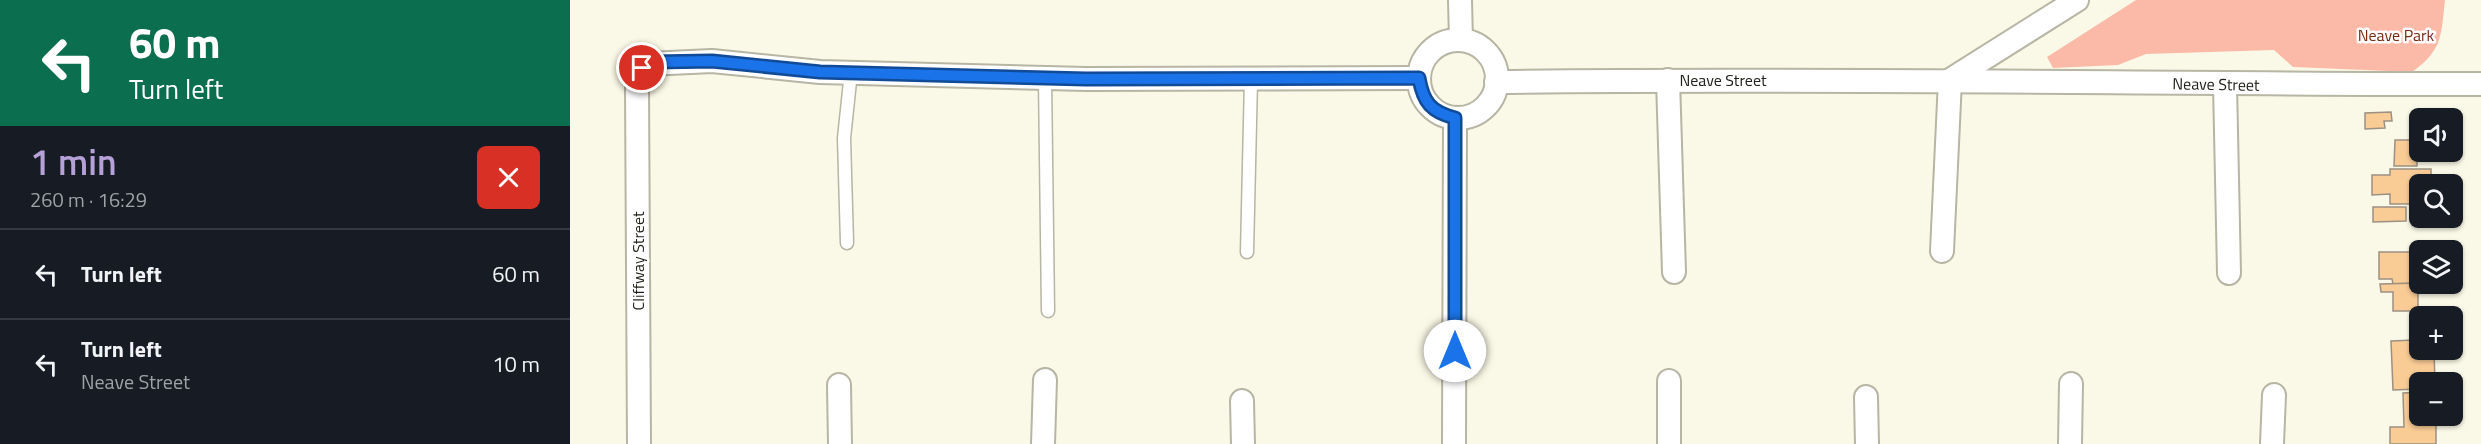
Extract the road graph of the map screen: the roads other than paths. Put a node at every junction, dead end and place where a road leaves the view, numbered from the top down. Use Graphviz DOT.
graph roads {
  1 [pos="1460,0"];
  2 [pos="2077,0"];
  3 [pos="1461,40"];
  4 [pos="851,72"];
  5 [pos="1045,78"];
  6 [pos="1419,78"];
  7 [pos="1251,79"];
  8 [pos="1668,80"];
  9 [pos="1950,80"];
  10 [pos="1497,82"];
  11 [pos="2225,84"];
  12 [pos="2481,84"];
  13 [pos="1455,118"];
  14 [pos="847,243"];
  15 [pos="1942,251"];
  16 [pos="1247,252"];
  17 [pos="1674,272"];
  18 [pos="2229,273"];
  19 [pos="1047,311"];
  20 [pos="1045,380"];
  21 [pos="1669,381"];
  22 [pos="2072,384"];
  23 [pos="838,385"];
  24 [pos="2274,394"];
  25 [pos="1866,397"];
  26 [pos="1242,401"];
  27 [pos="639,444"];
  28 [pos="840,444"];
  29 [pos="1043,444"];
  30 [pos="1243,444"];
  31 [pos="1454,444"];
  32 [pos="1669,444"];
  33 [pos="1867,444"];
  34 [pos="2070,444"];
  35 [pos="2272,444"];
  1 -- 3 [label="street"];
  2 -- 9 [label="street"];
  3 -- 6 [label="street"];
  3 -- 10 [label="street"];
  4 -- 5 [label="street"];
  4 -- 14 [label="lane"];
  4 -- 27 [label="street, Cliffway Street"];
  5 -- 7 [label="street"];
  5 -- 19 [label="lane"];
  6 -- 7 [label="street"];
  6 -- 13 [label="street"];
  7 -- 16 [label="lane"];
  8 -- 9 [label="street, Neave Street"];
  8 -- 10 [label="street, Neave Street"];
  8 -- 17 [label="street"];
  9 -- 11 [label="street, Neave Street"];
  9 -- 15 [label="street"];
  10 -- 13 [label="street"];
  11 -- 12 [label="street, Neave Street"];
  11 -- 18 [label="street"];
  13 -- 31 [label="street"];
  20 -- 29 [label="street"];
  21 -- 32 [label="street"];
  22 -- 34 [label="street"];
  23 -- 28 [label="street"];
  24 -- 35 [label="street"];
  25 -- 33 [label="street"];
  26 -- 30 [label="street"];
}
